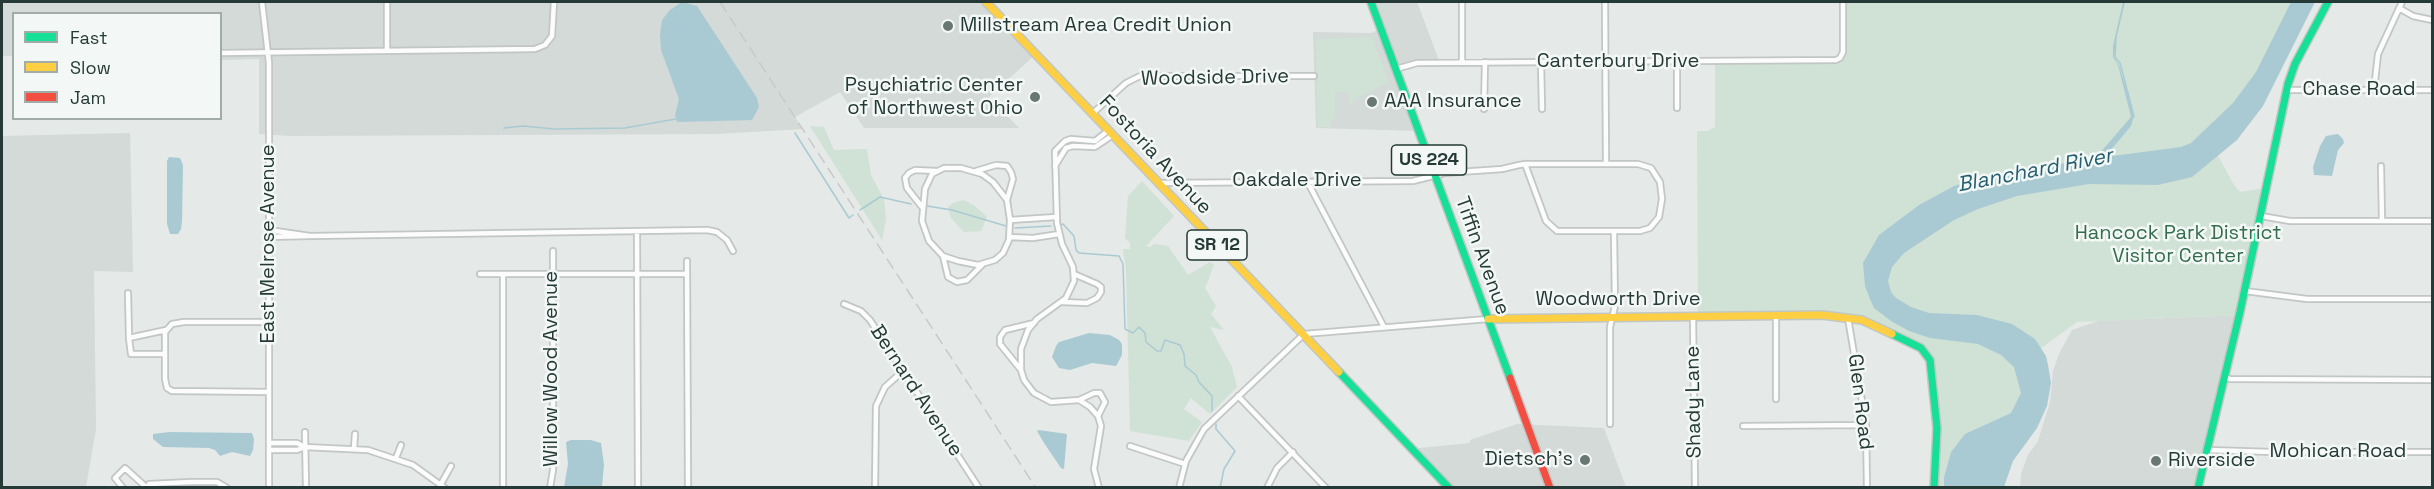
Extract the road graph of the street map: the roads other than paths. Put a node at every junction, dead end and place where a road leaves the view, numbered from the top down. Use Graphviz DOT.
graph roads {
  1 [pos="262,2"];
  2 [pos="387,2"];
  3 [pos="554,2"];
  4 [pos="986,2"];
  5 [pos="1371,2"];
  6 [pos="1462,2"];
  7 [pos="1605,2"];
  8 [pos="1843,2"];
  9 [pos="2328,2"];
  10 [pos="2402,2"];
  11 [pos="2398,8"];
  12 [pos="2433,20"];
  13 [pos="387,50"];
  14 [pos="222,53"];
  15 [pos="268,53"];
  16 [pos="1677,61"];
  17 [pos="1485,62"];
  18 [pos="1541,62"];
  19 [pos="1605,62"];
  20 [pos="1462,63"];
  21 [pos="1396,69"];
  22 [pos="1314,76"];
  23 [pos="2286,90"];
  24 [pos="2374,90"];
  25 [pos="2433,90"];
  26 [pos="1677,108"];
  27 [pos="1484,109"];
  28 [pos="1542,109"];
  29 [pos="1093,113"];
  30 [pos="1111,133"];
  31 [pos="1605,164"];
  32 [pos="1525,165"];
  33 [pos="2381,166"];
  34 [pos="936,171"];
  35 [pos="976,171"];
  36 [pos="1435,175"];
  37 [pos="1307,181"];
  38 [pos="1158,183"];
  39 [pos="1007,200"];
  40 [pos="922,208"];
  41 [pos="2261,216"];
  42 [pos="1056,217"];
  43 [pos="1010,220"];
  44 [pos="2433,221"];
  45 [pos="2382,222"];
  46 [pos="269,230"];
  47 [pos="637,231"];
  48 [pos="1614,232"];
  49 [pos="1059,234"];
  50 [pos="310,236"];
  51 [pos="269,237"];
  52 [pos="1009,237"];
  53 [pos="553,251"];
  54 [pos="733,251"];
  55 [pos="943,256"];
  56 [pos="687,261"];
  57 [pos="982,264"];
  58 [pos="480,274"];
  59 [pos="503,274"];
  60 [pos="553,274"];
  61 [pos="638,274"];
  62 [pos="687,274"];
  63 [pos="1074,274"];
  64 [pos="2245,291"];
  65 [pos="128,293"];
  66 [pos="2433,299"];
  67 [pos="1062,302"];
  68 [pos="844,304"];
  69 [pos="1776,315"];
  70 [pos="1612,316"];
  71 [pos="1693,316"];
  72 [pos="1848,316"];
  73 [pos="1488,319"];
  74 [pos="269,322"];
  75 [pos="1034,323"];
  76 [pos="1384,327"];
  77 [pos="166,330"];
  78 [pos="1303,335"];
  79 [pos="129,338"];
  80 [pos="165,354"];
  81 [pos="1021,369"];
  82 [pos="903,371"];
  83 [pos="2225,377"];
  84 [pos="2433,380"];
  85 [pos="269,392"];
  86 [pos="1238,396"];
  87 [pos="1776,399"];
  88 [pos="1079,400"];
  89 [pos="1098,416"];
  90 [pos="1610,424"];
  91 [pos="1866,425"];
  92 [pos="1743,426"];
  93 [pos="305,432"];
  94 [pos="355,434"];
  95 [pos="269,443"];
  96 [pos="401,445"];
  97 [pos="1131,446"];
  98 [pos="305,447"];
  99 [pos="354,448"];
  100 [pos="269,450"];
  101 [pos="2208,450"];
  102 [pos="1293,452"];
  103 [pos="2433,452"];
  104 [pos="396,458"];
  105 [pos="1185,464"];
  106 [pos="451,466"];
  107 [pos="149,486"];
  108 [pos="443,486"];
  109 [pos="123,488"];
  110 [pos="227,488"];
  111 [pos="269,488"];
  112 [pos="306,488"];
  113 [pos="503,488"];
  114 [pos="550,488"];
  115 [pos="638,488"];
  116 [pos="688,488"];
  117 [pos="875,488"];
  118 [pos="979,488"];
  119 [pos="1099,488"];
  120 [pos="1179,488"];
  121 [pos="1267,488"];
  122 [pos="1326,488"];
  123 [pos="1449,488"];
  124 [pos="1550,488"];
  125 [pos="1695,488"];
  126 [pos="1867,488"];
  127 [pos="1934,488"];
  128 [pos="2199,488"];
  1 -- 15 [label="street, East Melrose Avenue"];
  2 -- 13 [label="street"];
  3 -- 13 [label="street"];
  4 -- 29 [label="main road, Fostoria Avenue / SR 12"];
  5 -- 21 [label="main road, Tiffin Avenue / US 224"];
  6 -- 20 [label="street"];
  7 -- 19 [label="street"];
  8 -- 16 [label="street, Canterbury Drive"];
  9 -- 23 [label="main road"];
  10 -- 11 [label="street"];
  11 -- 12 [label="street"];
  11 -- 24 [label="street"];
  13 -- 15 [label="street"];
  14 -- 15 [label="street"];
  15 -- 46 [label="street, East Melrose Avenue"];
  16 -- 19 [label="street, Canterbury Drive"];
  16 -- 26 [label="street"];
  17 -- 18 [label="street, Canterbury Drive"];
  17 -- 20 [label="street, Canterbury Drive"];
  17 -- 27 [label="street"];
  18 -- 19 [label="street, Canterbury Drive"];
  18 -- 28 [label="street"];
  19 -- 31 [label="street"];
  20 -- 21 [label="street, Canterbury Drive"];
  21 -- 36 [label="main road, Tiffin Avenue / US 224"];
  22 -- 29 [label="street, Woodside Drive"];
  23 -- 24 [label="street, Chase Road"];
  23 -- 41 [label="main road"];
  24 -- 25 [label="street, Chase Road"];
  29 -- 30 [label="main road, Fostoria Avenue / SR 12"];
  30 -- 38 [label="main road, Fostoria Avenue / SR 12"];
  30 -- 42 [label="street"];
  31 -- 32 [label="street, Oakdale Drive"];
  31 -- 48 [label="street, Oakdale Drive"];
  32 -- 36 [label="street, Oakdale Drive"];
  32 -- 48 [label="street"];
  33 -- 45 [label="street"];
  34 -- 35 [label="street"];
  34 -- 40 [label="street"];
  34 -- 40 [label="street"];
  35 -- 39 [label="street"];
  35 -- 39 [label="street"];
  36 -- 37 [label="street, Oakdale Drive"];
  36 -- 73 [label="main road, Tiffin Avenue / US 224"];
  37 -- 38 [label="street, Oakdale Drive"];
  37 -- 76 [label="street"];
  38 -- 78 [label="main road, Fostoria Avenue / SR 12"];
  39 -- 43 [label="street"];
  40 -- 55 [label="street"];
  41 -- 45 [label="street"];
  41 -- 64 [label="main road"];
  42 -- 43 [label="street"];
  42 -- 49 [label="street"];
  43 -- 52 [label="street"];
  44 -- 45 [label="street"];
  46 -- 50 [label="street"];
  46 -- 51 [label="street, East Melrose Avenue"];
  47 -- 50 [label="street"];
  47 -- 54 [label="street"];
  47 -- 61 [label="street"];
  48 -- 70 [label="street"];
  49 -- 52 [label="street"];
  49 -- 63 [label="street"];
  50 -- 51 [label="street"];
  51 -- 74 [label="street, East Melrose Avenue"];
  52 -- 57 [label="street"];
  53 -- 60 [label="street, Willow Wood Avenue"];
  55 -- 57 [label="street"];
  55 -- 57 [label="street"];
  56 -- 62 [label="street"];
  58 -- 59 [label="street"];
  59 -- 60 [label="street"];
  59 -- 113 [label="street"];
  60 -- 61 [label="street"];
  60 -- 114 [label="street, Willow Wood Avenue"];
  61 -- 62 [label="street"];
  61 -- 115 [label="street"];
  62 -- 116 [label="street"];
  63 -- 67 [label="street"];
  63 -- 67 [label="street"];
  64 -- 66 [label="street"];
  64 -- 83 [label="main road"];
  65 -- 79 [label="street"];
  67 -- 75 [label="street"];
  68 -- 82 [label="street, Bernard Avenue"];
  69 -- 71 [label="main road, Woodworth Drive"];
  69 -- 72 [label="main road, Woodworth Drive"];
  69 -- 87 [label="street"];
  70 -- 71 [label="main road, Woodworth Drive"];
  70 -- 73 [label="main road, Woodworth Drive"];
  70 -- 90 [label="street"];
  71 -- 125 [label="street, Shady Lane"];
  72 -- 91 [label="street, Glen Road"];
  72 -- 127 [label="main road, Woodworth Drive"];
  73 -- 76 [label="street, Woodworth Drive"];
  73 -- 124 [label="main road, Tiffin Avenue / US 224"];
  74 -- 77 [label="street"];
  74 -- 85 [label="street, East Melrose Avenue"];
  75 -- 81 [label="street"];
  75 -- 81 [label="street"];
  76 -- 78 [label="street, Woodworth Drive"];
  77 -- 79 [label="street"];
  77 -- 80 [label="street"];
  78 -- 86 [label="street"];
  78 -- 123 [label="main road, Fostoria Avenue / SR 12"];
  79 -- 80 [label="street"];
  80 -- 85 [label="street"];
  81 -- 88 [label="street"];
  82 -- 117 [label="street"];
  82 -- 118 [label="street, Bernard Avenue"];
  83 -- 84 [label="street"];
  83 -- 101 [label="main road"];
  85 -- 95 [label="street, East Melrose Avenue"];
  86 -- 102 [label="street"];
  86 -- 105 [label="street"];
  88 -- 89 [label="street"];
  88 -- 89 [label="street"];
  89 -- 119 [label="street"];
  91 -- 92 [label="street"];
  91 -- 126 [label="street, Glen Road"];
  93 -- 98 [label="street"];
  94 -- 99 [label="street"];
  95 -- 98 [label="street"];
  95 -- 100 [label="street, East Melrose Avenue"];
  96 -- 104 [label="street"];
  97 -- 105 [label="street"];
  98 -- 99 [label="street"];
  98 -- 100 [label="street"];
  98 -- 112 [label="street"];
  99 -- 104 [label="street"];
  100 -- 111 [label="street, East Melrose Avenue"];
  101 -- 103 [label="street, Mohican Road"];
  101 -- 128 [label="main road"];
  102 -- 121 [label="street"];
  102 -- 122 [label="street"];
  104 -- 108 [label="street"];
  105 -- 120 [label="street"];
  106 -- 108 [label="street"];
  107 -- 109 [label="street"];
  107 -- 110 [label="street"];
}
